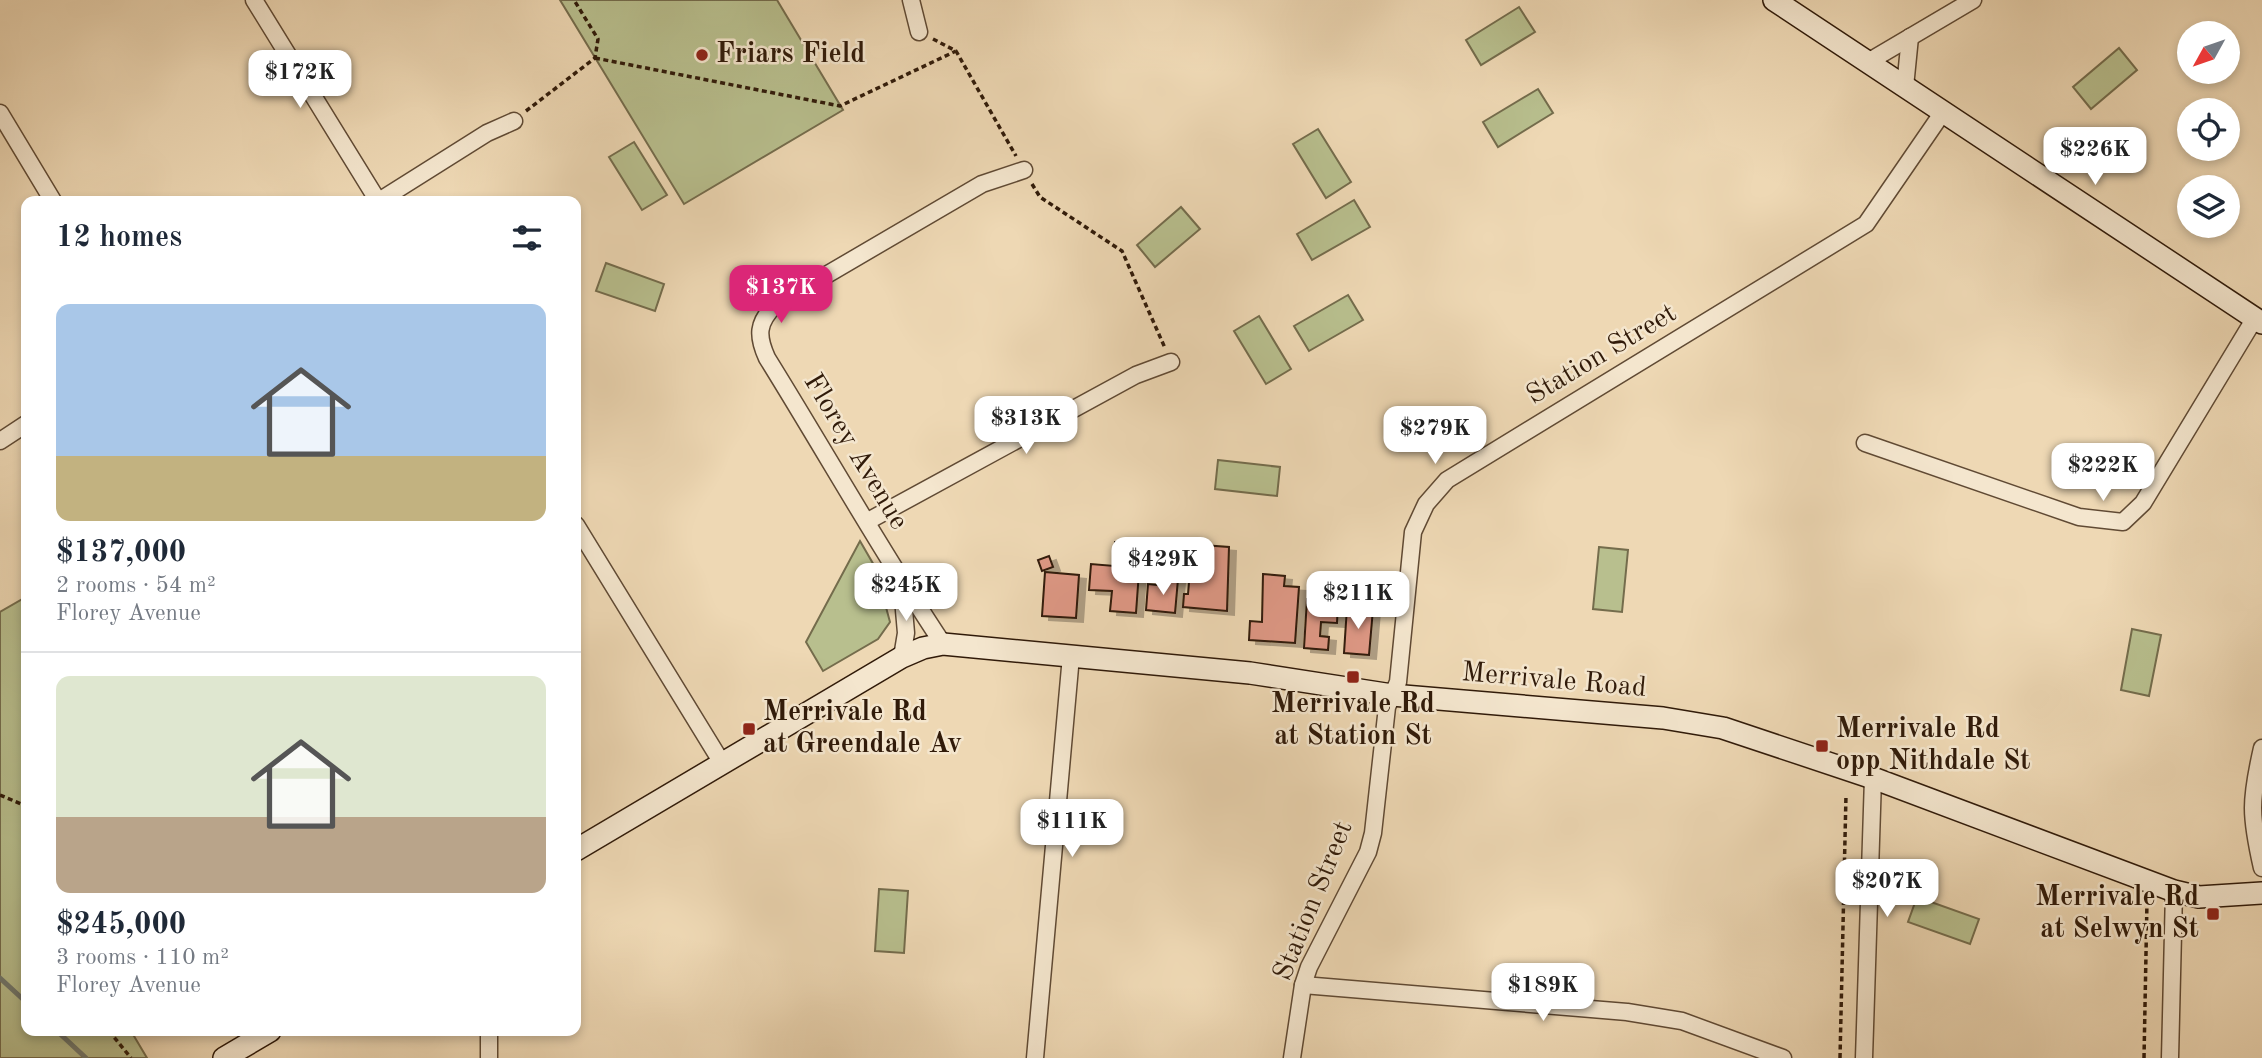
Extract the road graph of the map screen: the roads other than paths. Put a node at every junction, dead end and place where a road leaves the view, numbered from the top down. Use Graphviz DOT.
graph roads {
  1 [pos="254,0"];
  2 [pos="911,0"];
  3 [pos="1774,0"];
  4 [pos="1973,0"];
  5 [pos="919,32"];
  6 [pos="1910,37"];
  7 [pos="1868,62"];
  8 [pos="1905,87"];
  9 [pos="1943,112"];
  10 [pos="0,113"];
  11 [pos="514,121"];
  12 [pos="1024,170"];
  13 [pos="50,196"];
  14 [pos="375,196"];
  15 [pos="386,196"];
  16 [pos="2258,321"];
  17 [pos="1171,362"];
  18 [pos="21,427"];
  19 [pos="0,441"];
  20 [pos="1865,443"];
  21 [pos="868,521"];
  22 [pos="581,533"];
  23 [pos="901,581"];
  24 [pos="943,644"];
  25 [pos="1071,656"];
  26 [pos="902,657"];
  27 [pos="1392,695"];
  28 [pos="2262,748"];
  29 [pos="722,763"];
  30 [pos="1873,778"];
  31 [pos="581,847"];
  32 [pos="2262,868"];
  33 [pos="2174,891"];
  34 [pos="2262,893"];
  35 [pos="1303,985"];
  36 [pos="261,1036"];
  37 [pos="489,1036"];
  38 [pos="223,1058"];
  39 [pos="489,1058"];
  40 [pos="1035,1058"];
  41 [pos="1292,1058"];
  42 [pos="1783,1058"];
  43 [pos="1864,1058"];
  44 [pos="2170,1058"];
  1 -- 14 [label="street"];
  2 -- 5 [label="street"];
  3 -- 7 [label="street"];
  4 -- 6 [label="street"];
  6 -- 7 [label="street"];
  6 -- 8 [label="street"];
  7 -- 8 [label="street"];
  8 -- 9 [label="street"];
  9 -- 16 [label="street"];
  9 -- 27 [label="street, Station Street"];
  10 -- 13 [label="street"];
  11 -- 15 [label="street"];
  12 -- 21 [label="street, Florey Avenue"];
  16 -- 20 [label="street"];
  17 -- 21 [label="street"];
  18 -- 19 [label="street"];
  21 -- 23 [label="street, Florey Avenue"];
  22 -- 29 [label="street"];
  23 -- 24 [label="street, Florey Avenue"];
  23 -- 26 [label="street, Florey Avenue"];
  24 -- 25 [label="street, Merrivale Road"];
  24 -- 26 [label="street, Merrivale Road"];
  25 -- 27 [label="street, Merrivale Road"];
  25 -- 40 [label="street"];
  26 -- 29 [label="street, Merrivale Road"];
  27 -- 30 [label="street, Merrivale Road"];
  27 -- 35 [label="street, Station Street"];
  28 -- 32 [label="street"];
  29 -- 31 [label="street, Merrivale Road"];
  30 -- 33 [label="street, Merrivale Road"];
  30 -- 43 [label="street"];
  33 -- 34 [label="street, Merrivale Road"];
  33 -- 44 [label="street"];
  35 -- 41 [label="street, Station Street"];
  35 -- 42 [label="street"];
  36 -- 38 [label="street"];
  37 -- 39 [label="street"];
}
